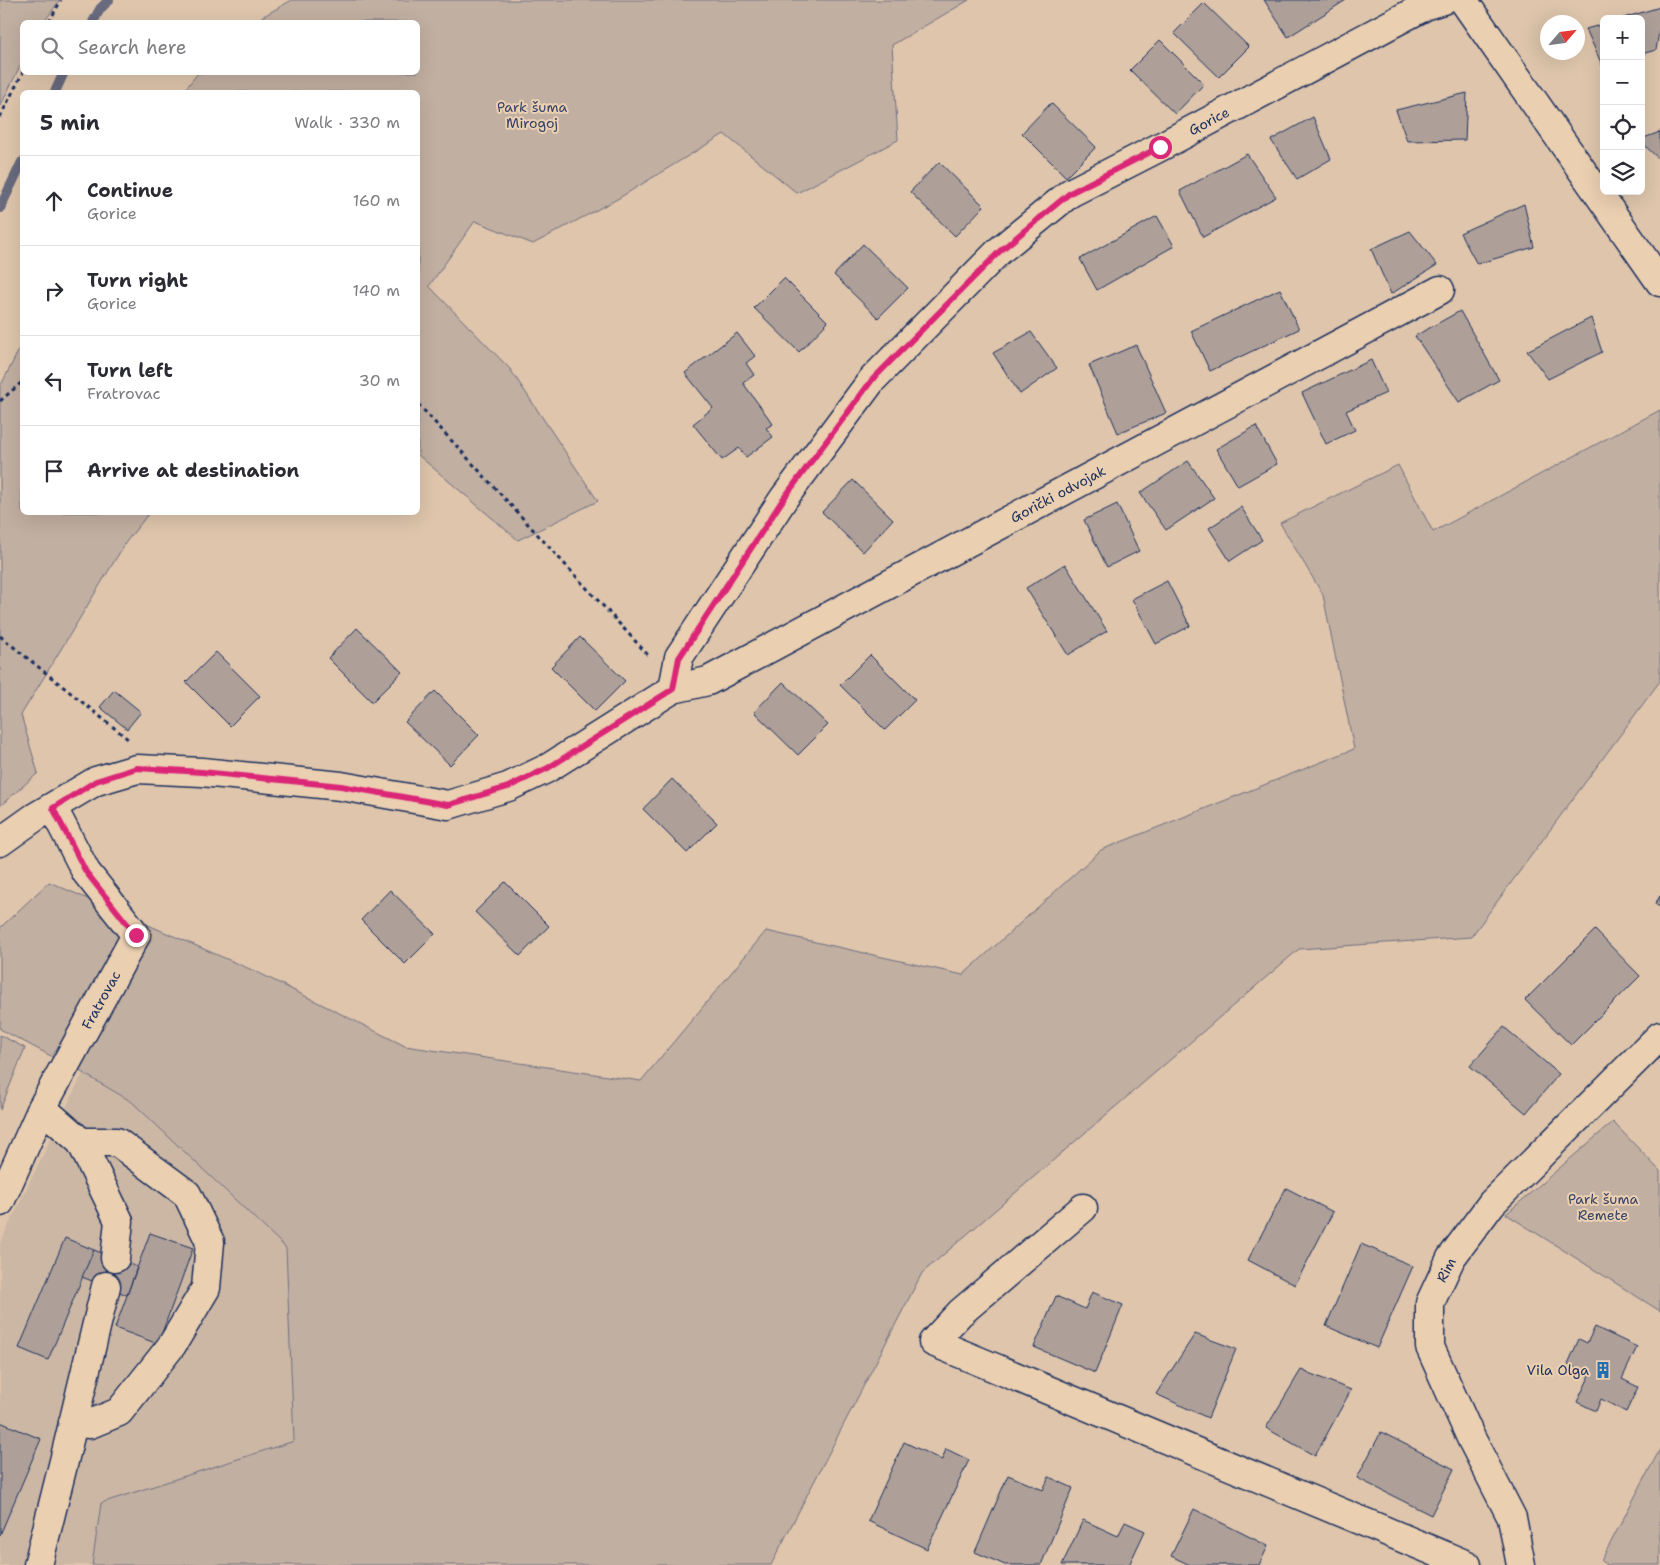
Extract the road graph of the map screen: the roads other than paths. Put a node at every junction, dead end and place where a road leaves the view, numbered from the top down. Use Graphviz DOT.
graph roads {
  1 [pos="1443,0"];
  2 [pos="1464,0"];
  3 [pos="1660,282"];
  4 [pos="1440,290"];
  5 [pos="673,686"];
  6 [pos="53,808"];
  7 [pos="0,842"];
  8 [pos="1660,1036"];
  9 [pos="42,1108"];
  10 [pos="81,1142"];
  11 [pos="0,1202"];
  12 [pos="1083,1208"];
  13 [pos="115,1258"];
  14 [pos="106,1286"];
  15 [pos="73,1423"];
  16 [pos="38,1565"];
  17 [pos="1467,1565"];
  18 [pos="1520,1565"];
  1 -- 5 [label="street, Gorice"];
  2 -- 3 [label="street"];
  4 -- 5 [label="street, Gorički odvojak"];
  5 -- 6 [label="street"];
  6 -- 7 [label="street"];
  6 -- 9 [label="street, Fratrovac"];
  8 -- 18 [label="street, Rim"];
  9 -- 10 [label="street"];
  9 -- 11 [label="street, Fratrovac"];
  10 -- 13 [label="street"];
  10 -- 15 [label="street"];
  12 -- 17 [label="street"];
  14 -- 15 [label="street"];
  15 -- 16 [label="street"];
}
